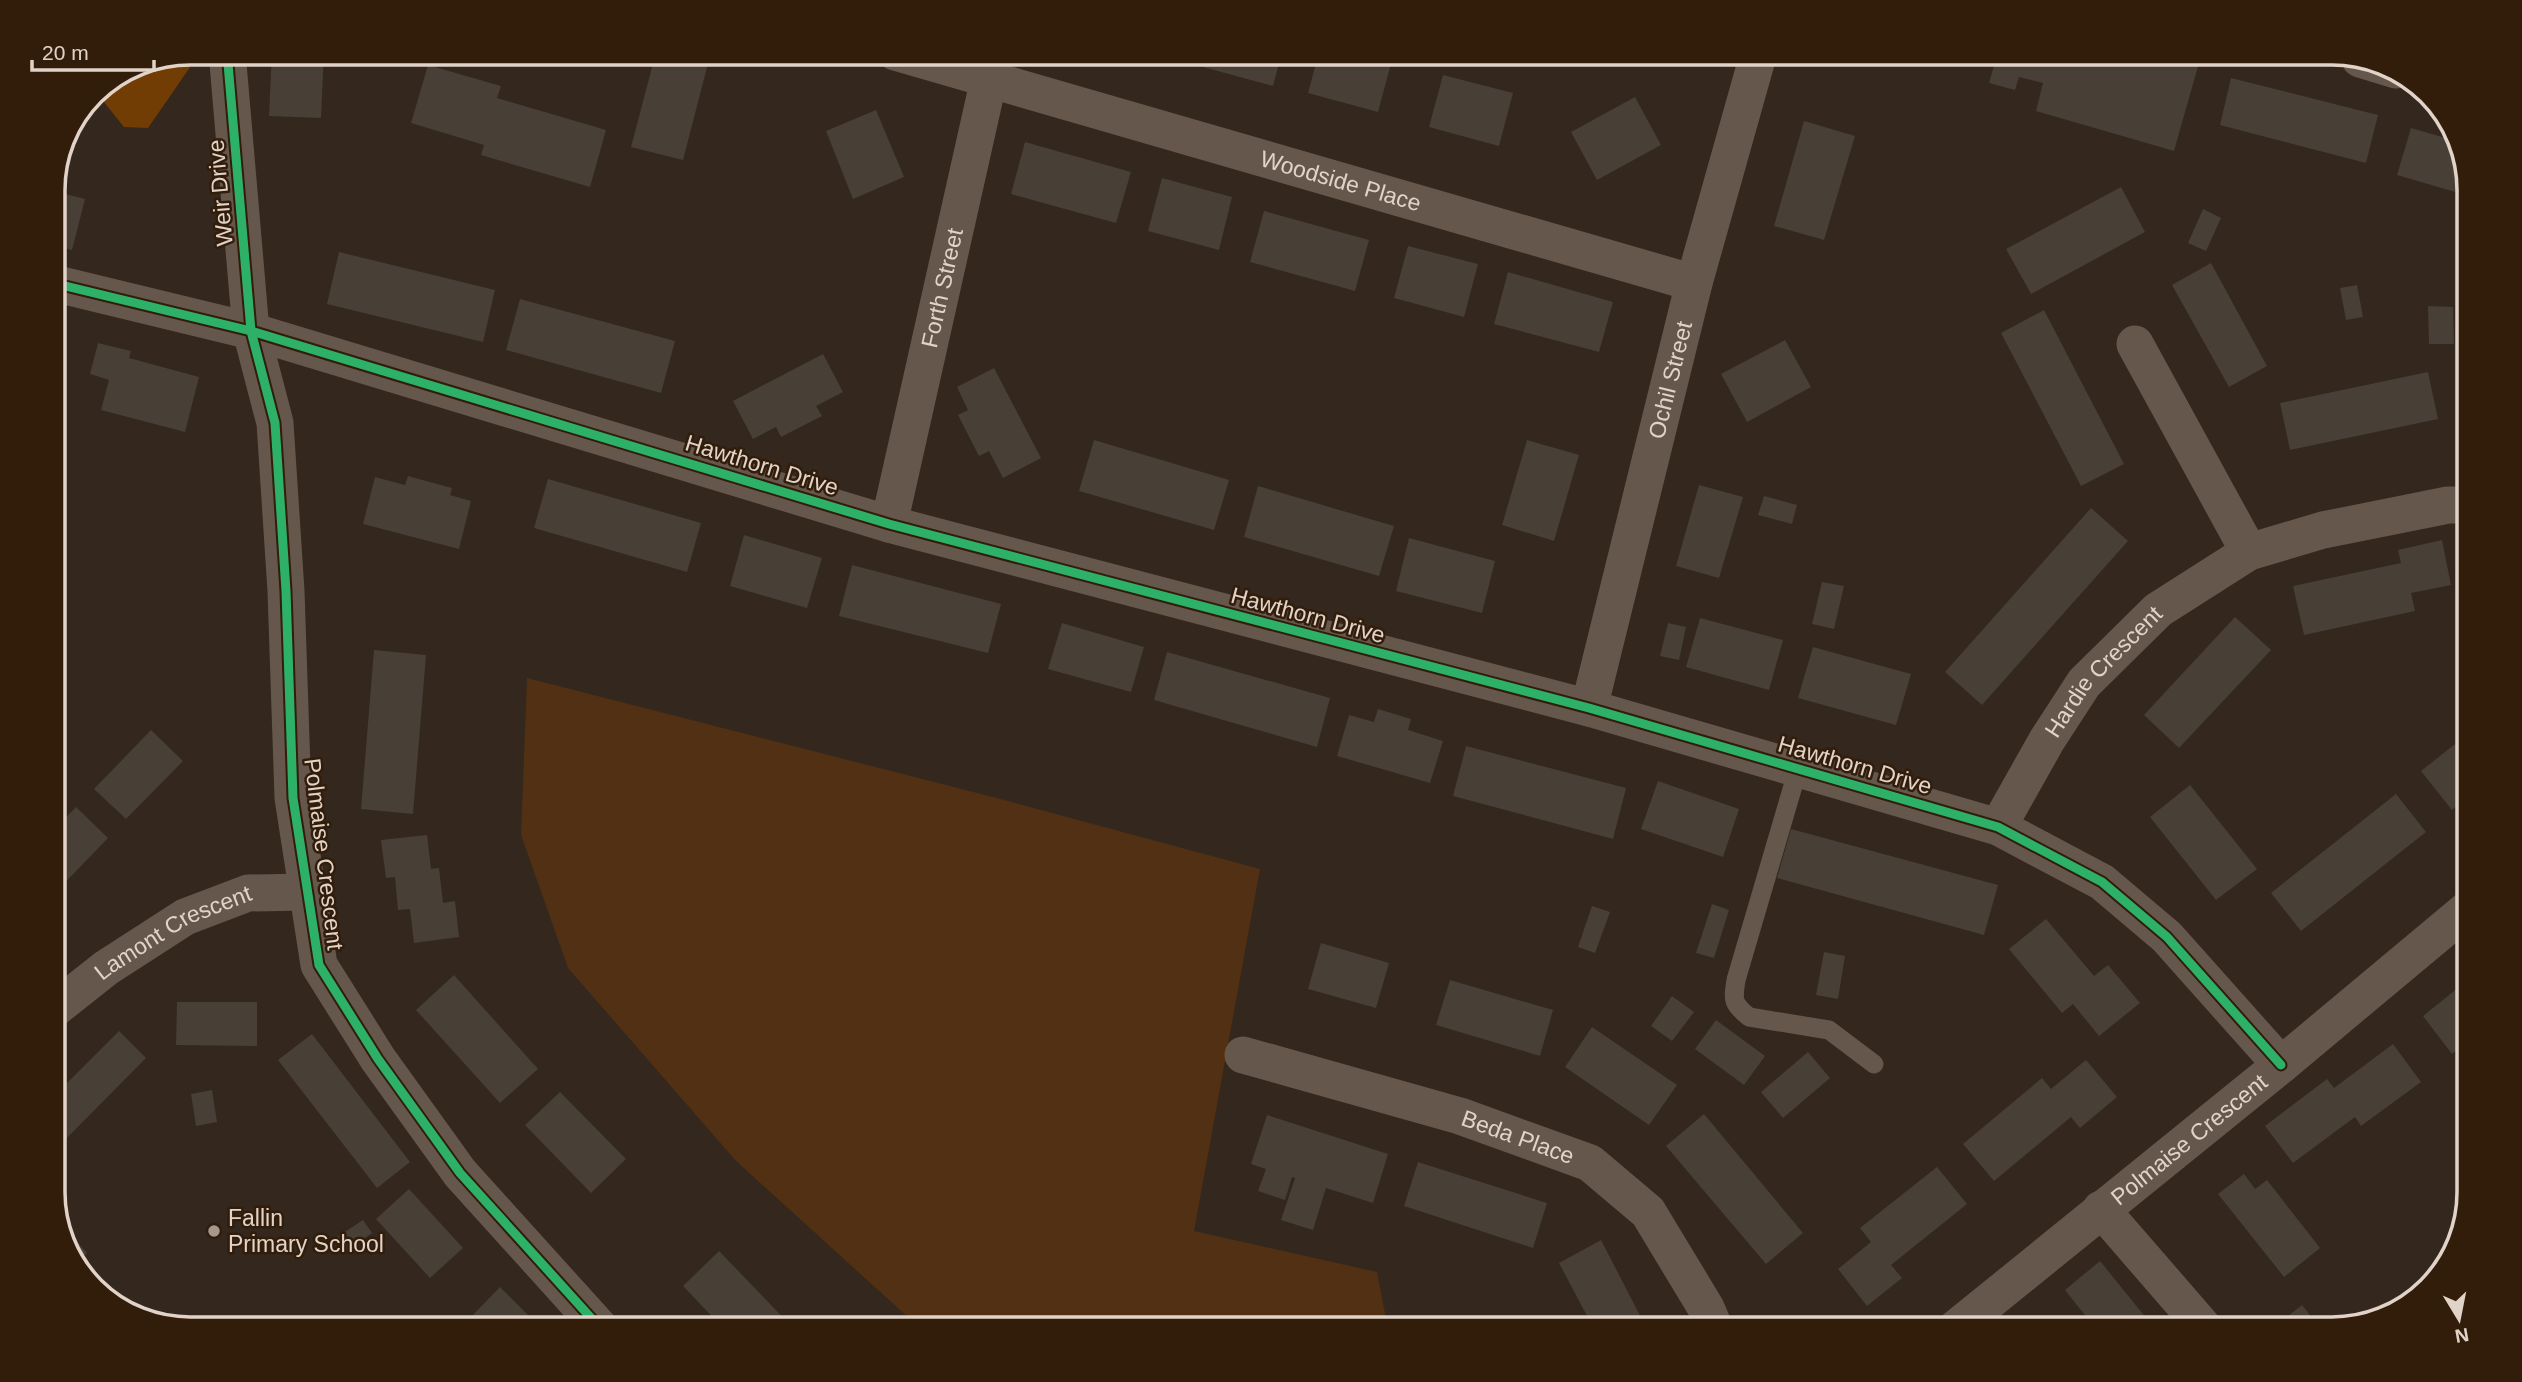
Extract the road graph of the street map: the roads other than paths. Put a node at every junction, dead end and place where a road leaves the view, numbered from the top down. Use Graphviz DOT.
graph roads {
  1 [pos="228,65"];
  2 [pos="1755,65"];
  3 [pos="991,66"];
  4 [pos="1694,283"];
  5 [pos="65,286"];
  6 [pos="251,331"];
  7 [pos="2135,344"];
  8 [pos="2457,505"];
  9 [pos="889,523"];
  10 [pos="2249,552"];
  11 [pos="1590,708"];
  12 [pos="1798,769"];
  13 [pos="1998,827"];
  14 [pos="307,892"];
  15 [pos="2457,918"];
  16 [pos="65,1000"];
  17 [pos="1243,1055"];
  18 [pos="1874,1064"];
  19 [pos="2281,1065"];
  20 [pos="2101,1209"];
  21 [pos="590,1317"];
  22 [pos="1710,1317"];
  23 [pos="1970,1317"];
  24 [pos="2195,1317"];
  1 -- 6 [label="street, Weir Drive"];
  2 -- 4 [label="street, Ochil Street"];
  3 -- 4 [label="street, Woodside Place"];
  3 -- 9 [label="street, Forth Street"];
  4 -- 11 [label="street, Ochil Street"];
  5 -- 6 [label="street, Hawthorn Drive"];
  6 -- 9 [label="street, Hawthorn Drive"];
  6 -- 14 [label="street, Polmaise Crescent"];
  7 -- 10 [label="street"];
  8 -- 10 [label="street, Hardie Crescent"];
  9 -- 11 [label="street, Hawthorn Drive"];
  10 -- 13 [label="street, Hardie Crescent"];
  11 -- 12 [label="street, Hawthorn Drive"];
  12 -- 13 [label="street, Hawthorn Drive"];
  12 -- 18 [label="lane"];
  13 -- 19 [label="street, Hawthorn Drive"];
  14 -- 16 [label="street, Lamont Crescent"];
  14 -- 21 [label="street, Polmaise Crescent"];
  15 -- 19 [label="street, Polmaise Crescent"];
  17 -- 22 [label="street, Beda Place"];
  19 -- 20 [label="street, Polmaise Crescent"];
  20 -- 23 [label="street, Polmaise Crescent"];
  20 -- 24 [label="street, Polmaise Crescent"];
}
